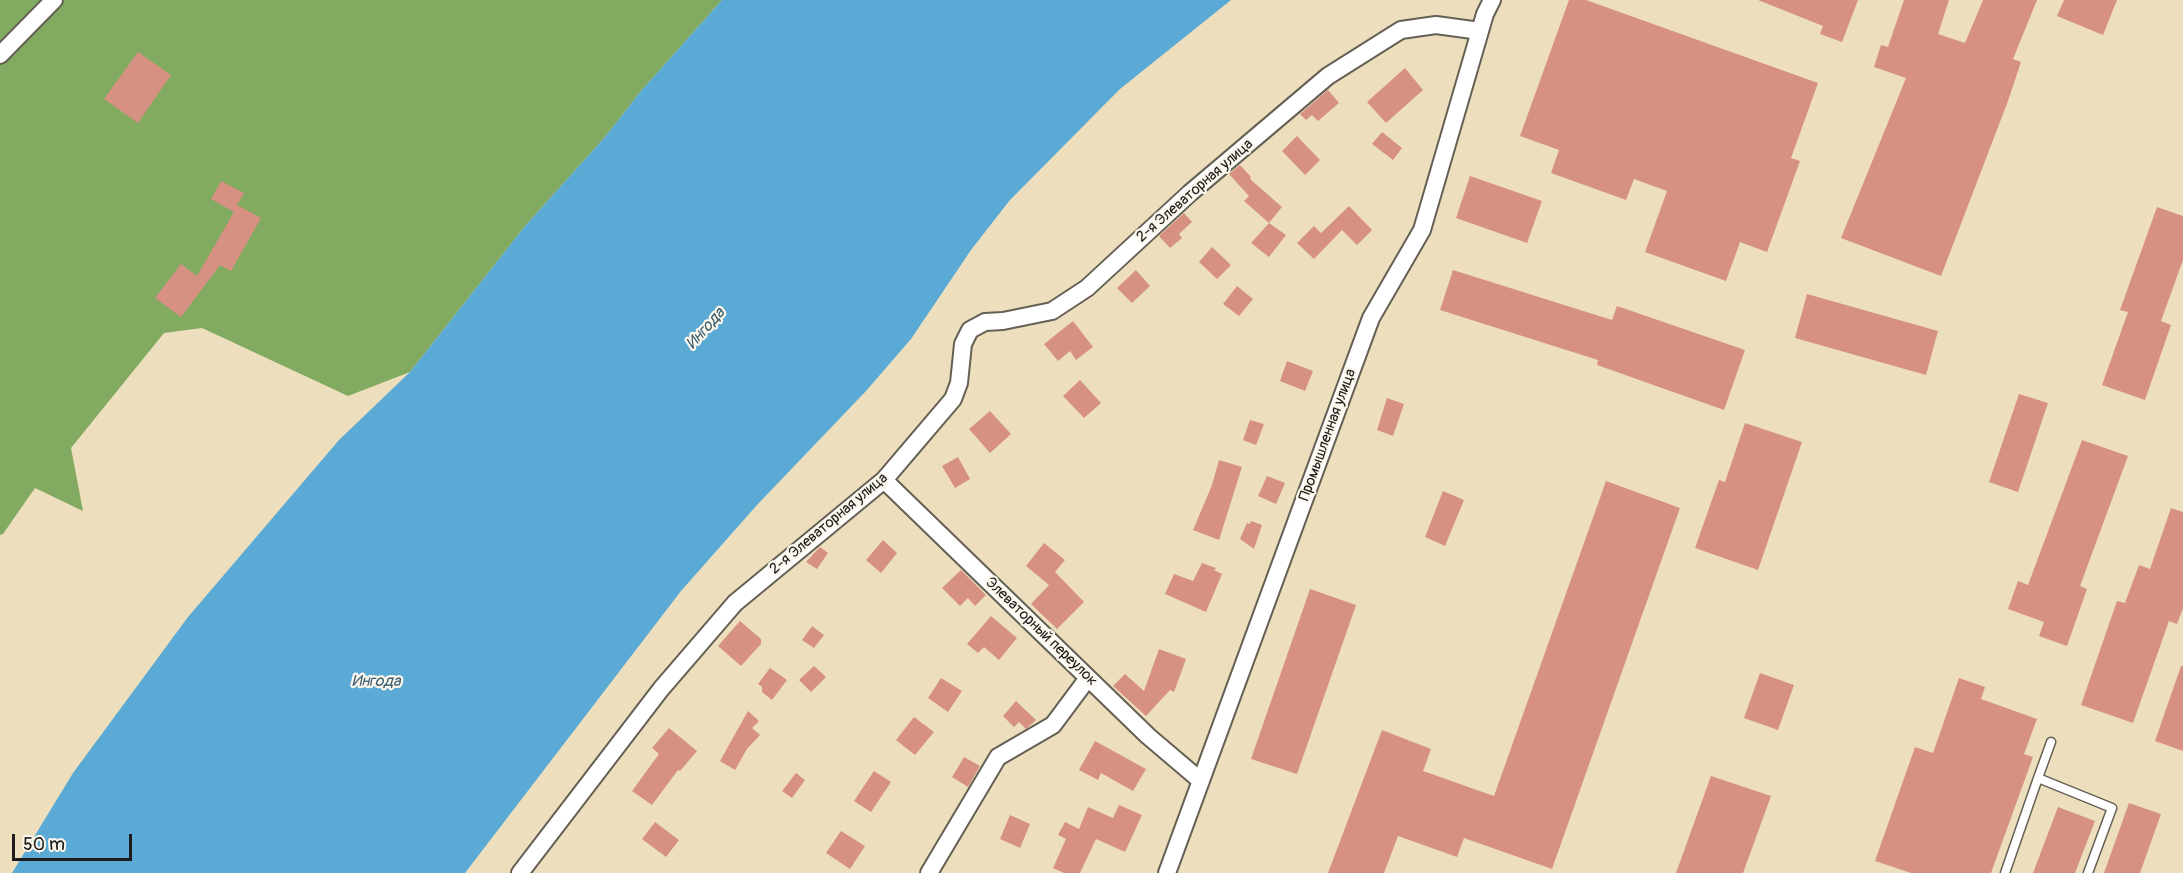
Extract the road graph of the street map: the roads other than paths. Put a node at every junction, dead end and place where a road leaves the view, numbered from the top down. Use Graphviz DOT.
graph roads {
  1 [pos="54,0"];
  2 [pos="1492,0"];
  3 [pos="1480,31"];
  4 [pos="0,55"];
  5 [pos="884,480"];
  6 [pos="1088,678"];
  7 [pos="2051,742"];
  8 [pos="2038,778"];
  9 [pos="1201,781"];
  10 [pos="520,873"];
  11 [pos="929,873"];
  12 [pos="1167,873"];
  13 [pos="2005,873"];
  14 [pos="2088,873"];
  1 -- 4 [label="street"];
  2 -- 3 [label="street, Промышленная улица"];
  3 -- 5 [label="street, 2-я Элеваторная улица"];
  3 -- 9 [label="street, Промышленная улица"];
  5 -- 6 [label="street, Элеваторный переулок"];
  5 -- 10 [label="street, 2-я Элеваторная улица"];
  6 -- 9 [label="street, Элеваторный переулок"];
  6 -- 11 [label="street"];
  7 -- 8 [label="lane"];
  8 -- 13 [label="lane"];
  8 -- 14 [label="lane"];
  9 -- 12 [label="street, Промышленная улица"];
}
